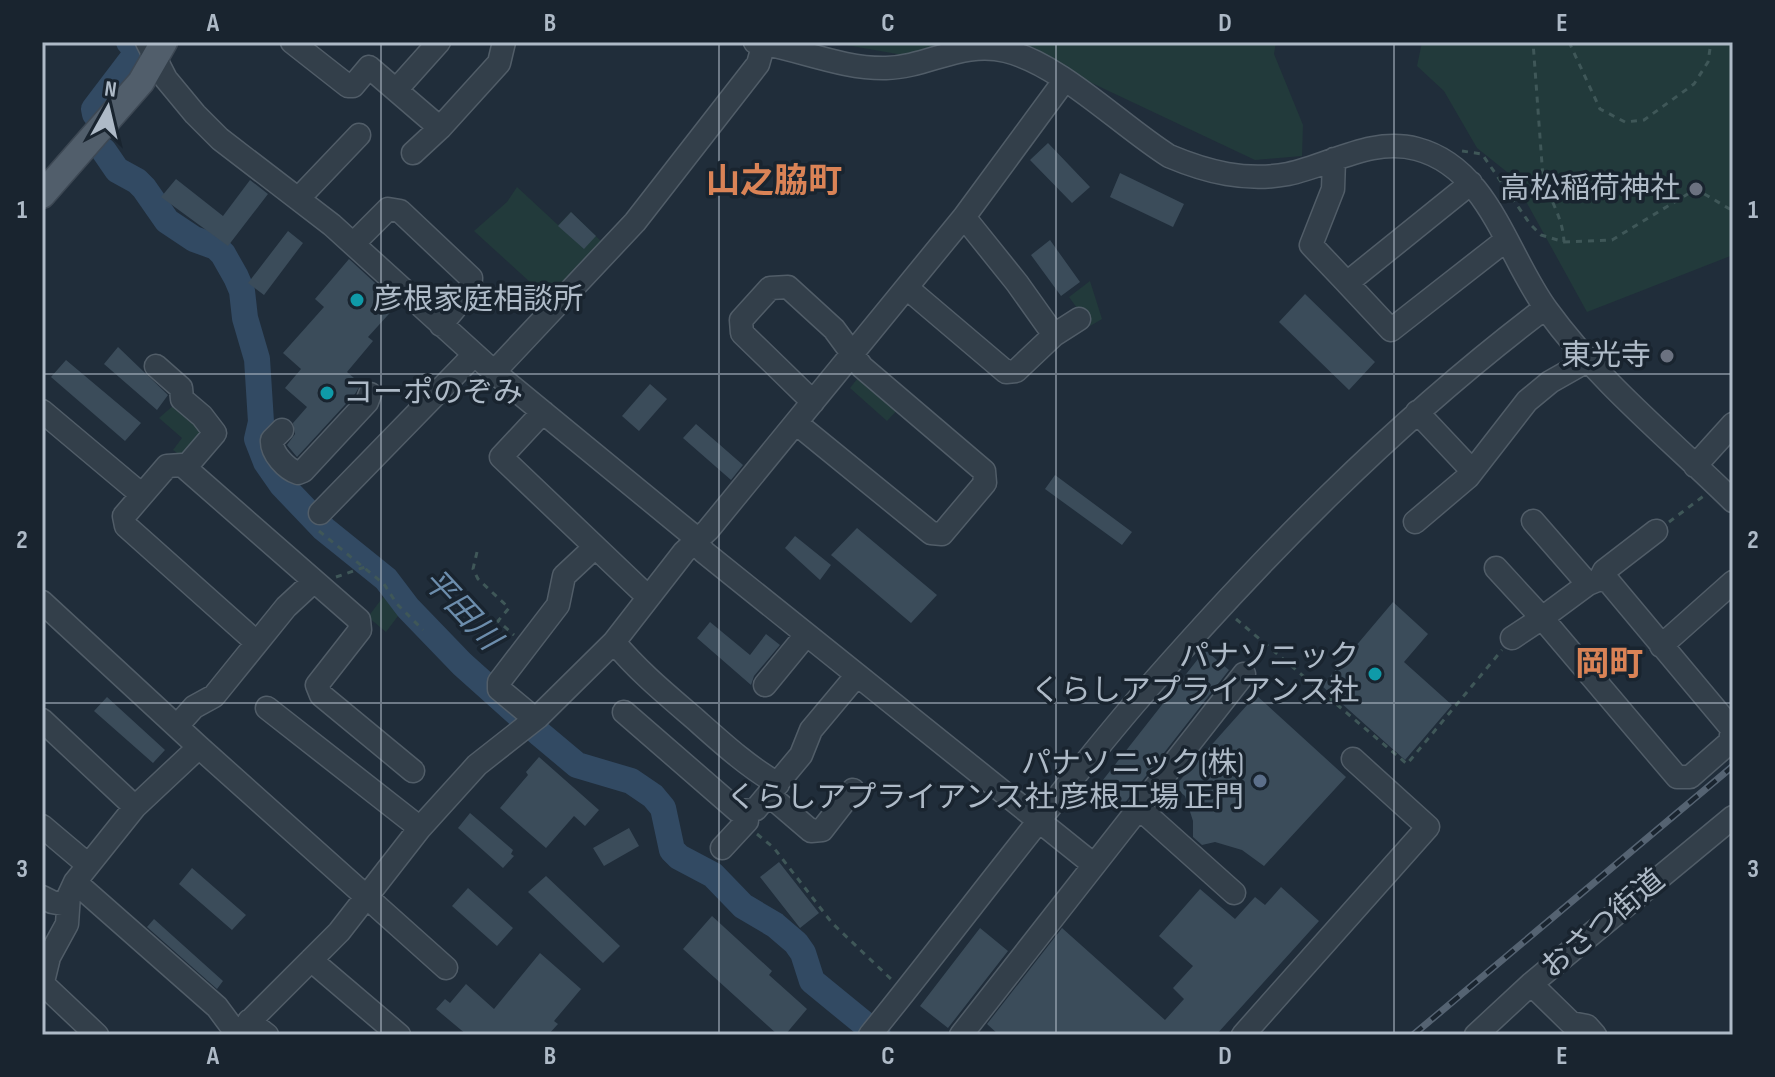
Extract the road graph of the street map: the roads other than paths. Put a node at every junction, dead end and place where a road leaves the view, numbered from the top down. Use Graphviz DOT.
graph roads {
  1 [pos="292,42"];
  2 [pos="439,42"];
  3 [pos="504,42"];
  4 [pos="759,43"];
  5 [pos="156,47"];
  6 [pos="1064,81"];
  7 [pos="396,90"];
  8 [pos="440,128"];
  9 [pos="359,135"];
  10 [pos="413,153"];
  11 [pos="1334,159"];
  12 [pos="1471,183"];
  13 [pos="42,195"];
  14 [pos="298,199"];
  15 [pos="964,217"];
  16 [pos="1506,240"];
  17 [pos="348,244"];
  18 [pos="1347,283"];
  19 [pos="907,288"];
  20 [pos="1545,308"];
  21 [pos="1079,319"];
  22 [pos="435,325"];
  23 [pos="1054,335"];
  24 [pos="474,355"];
  25 [pos="852,355"];
  26 [pos="1587,361"];
  27 [pos="156,366"];
  28 [pos="494,372"];
  29 [pos="370,394"];
  30 [pos="813,402"];
  31 [pos="42,411"];
  32 [pos="543,412"];
  33 [pos="1417,412"];
  34 [pos="796,423"];
  35 [pos="1733,424"];
  36 [pos="282,430"];
  37 [pos="1695,466"];
  38 [pos="185,468"];
  39 [pos="1475,468"];
  40 [pos="1725,494"];
  41 [pos="142,495"];
  42 [pos="317,520"];
  43 [pos="1533,521"];
  44 [pos="1415,522"];
  45 [pos="1656,531"];
  46 [pos="696,541"];
  47 [pos="595,547"];
  48 [pos="1496,568"];
  49 [pos="1594,581"];
  50 [pos="1733,582"];
  51 [pos="315,584"];
  52 [pos="648,597"];
  53 [pos="42,602"];
  54 [pos="1542,618"];
  55 [pos="806,635"];
  56 [pos="1512,638"];
  57 [pos="614,642"];
  58 [pos="257,643"];
  59 [pos="1661,646"];
  60 [pos="1244,674"];
  61 [pos="857,675"];
  62 [pos="765,685"];
  63 [pos="267,708"];
  64 [pos="624,712"];
  65 [pos="42,720"];
  66 [pos="530,722"];
  67 [pos="177,726"];
  68 [pos="199,747"];
  69 [pos="404,759"];
  70 [pos="1353,759"];
  71 [pos="773,789"];
  72 [pos="853,790"];
  73 [pos="135,807"];
  74 [pos="1139,808"];
  75 [pos="746,817"];
  76 [pos="1733,817"];
  77 [pos="1039,821"];
  78 [pos="42,826"];
  79 [pos="420,828"];
  80 [pos="722,848"];
  81 [pos="1094,865"];
  82 [pos="81,873"];
  83 [pos="1234,893"];
  84 [pos="42,897"];
  85 [pos="367,898"];
  86 [pos="68,905"];
  87 [pos="311,960"];
  88 [pos="446,968"];
  89 [pos="1531,984"];
  90 [pos="42,985"];
  91 [pos="247,1031"];
  92 [pos="873,1032"];
  93 [pos="966,1033"];
  94 [pos="97,1035"];
  95 [pos="399,1035"];
  96 [pos="1243,1035"];
  97 [pos="1476,1035"];
  98 [pos="1595,1035"];
  1 -- 7 [label="street"];
  2 -- 7 [label="street"];
  3 -- 8 [label="street"];
  4 -- 6 [label="street"];
  4 -- 28 [label="street"];
  5 -- 13 [label="main road"];
  5 -- 14 [label="street"];
  6 -- 11 [label="street"];
  6 -- 15 [label="street"];
  7 -- 8 [label="street"];
  8 -- 10 [label="street"];
  9 -- 14 [label="street"];
  11 -- 12 [label="street"];
  11 -- 18 [label="street"];
  12 -- 16 [label="street"];
  12 -- 18 [label="street"];
  14 -- 17 [label="street"];
  15 -- 19 [label="street"];
  15 -- 23 [label="street"];
  16 -- 18 [label="street"];
  16 -- 20 [label="street"];
  17 -- 22 [label="street"];
  17 -- 22 [label="street"];
  19 -- 23 [label="street"];
  19 -- 25 [label="street"];
  20 -- 26 [label="street"];
  20 -- 33 [label="street"];
  21 -- 23 [label="street"];
  22 -- 24 [label="street"];
  24 -- 28 [label="street"];
  24 -- 42 [label="street"];
  25 -- 30 [label="street"];
  25 -- 30 [label="street"];
  25 -- 34 [label="street"];
  26 -- 37 [label="street"];
  26 -- 39 [label="street"];
  27 -- 38 [label="street"];
  28 -- 32 [label="street"];
  29 -- 36 [label="street"];
  30 -- 34 [label="street"];
  31 -- 41 [label="street"];
  32 -- 46 [label="street"];
  32 -- 47 [label="street"];
  33 -- 39 [label="street"];
  33 -- 77 [label="street"];
  34 -- 46 [label="street"];
  35 -- 37 [label="street"];
  37 -- 40 [label="street"];
  38 -- 41 [label="street"];
  38 -- 51 [label="street"];
  39 -- 44 [label="street"];
  41 -- 58 [label="street"];
  43 -- 49 [label="street"];
  45 -- 49 [label="street"];
  46 -- 52 [label="street"];
  46 -- 55 [label="street"];
  47 -- 52 [label="street"];
  47 -- 66 [label="street"];
  48 -- 54 [label="street"];
  49 -- 54 [label="street"];
  49 -- 59 [label="street"];
  50 -- 59 [label="street"];
  51 -- 58 [label="street"];
  51 -- 69 [label="street"];
  52 -- 57 [label="street"];
  53 -- 67 [label="street"];
  54 -- 56 [label="street"];
  54 -- 59 [label="street"];
  55 -- 61 [label="street"];
  55 -- 62 [label="street"];
  57 -- 66 [label="street"];
  57 -- 71 [label="street"];
  58 -- 67 [label="street"];
  60 -- 74 [label="street"];
  61 -- 71 [label="street"];
  61 -- 77 [label="street"];
  63 -- 79 [label="street"];
  64 -- 75 [label="street"];
  65 -- 73 [label="street"];
  66 -- 79 [label="street"];
  67 -- 68 [label="street"];
  68 -- 73 [label="street"];
  68 -- 85 [label="street"];
  70 -- 96 [label="street"];
  71 -- 72 [label="street"];
  71 -- 75 [label="street"];
  73 -- 82 [label="street"];
  74 -- 81 [label="street"];
  74 -- 83 [label="street"];
  75 -- 80 [label="street"];
  76 -- 89 [label="street, おさつ街道"];
  77 -- 81 [label="street"];
  77 -- 92 [label="street"];
  78 -- 82 [label="street"];
  79 -- 85 [label="street"];
  81 -- 93 [label="street"];
  82 -- 86 [label="street"];
  82 -- 91 [label="street"];
  84 -- 86 [label="street"];
  85 -- 87 [label="street"];
  85 -- 88 [label="street"];
  86 -- 90 [label="street"];
  87 -- 91 [label="street"];
  87 -- 95 [label="street"];
  89 -- 97 [label="street, おさつ街道"];
  89 -- 98 [label="street"];
  90 -- 94 [label="street"];
}
